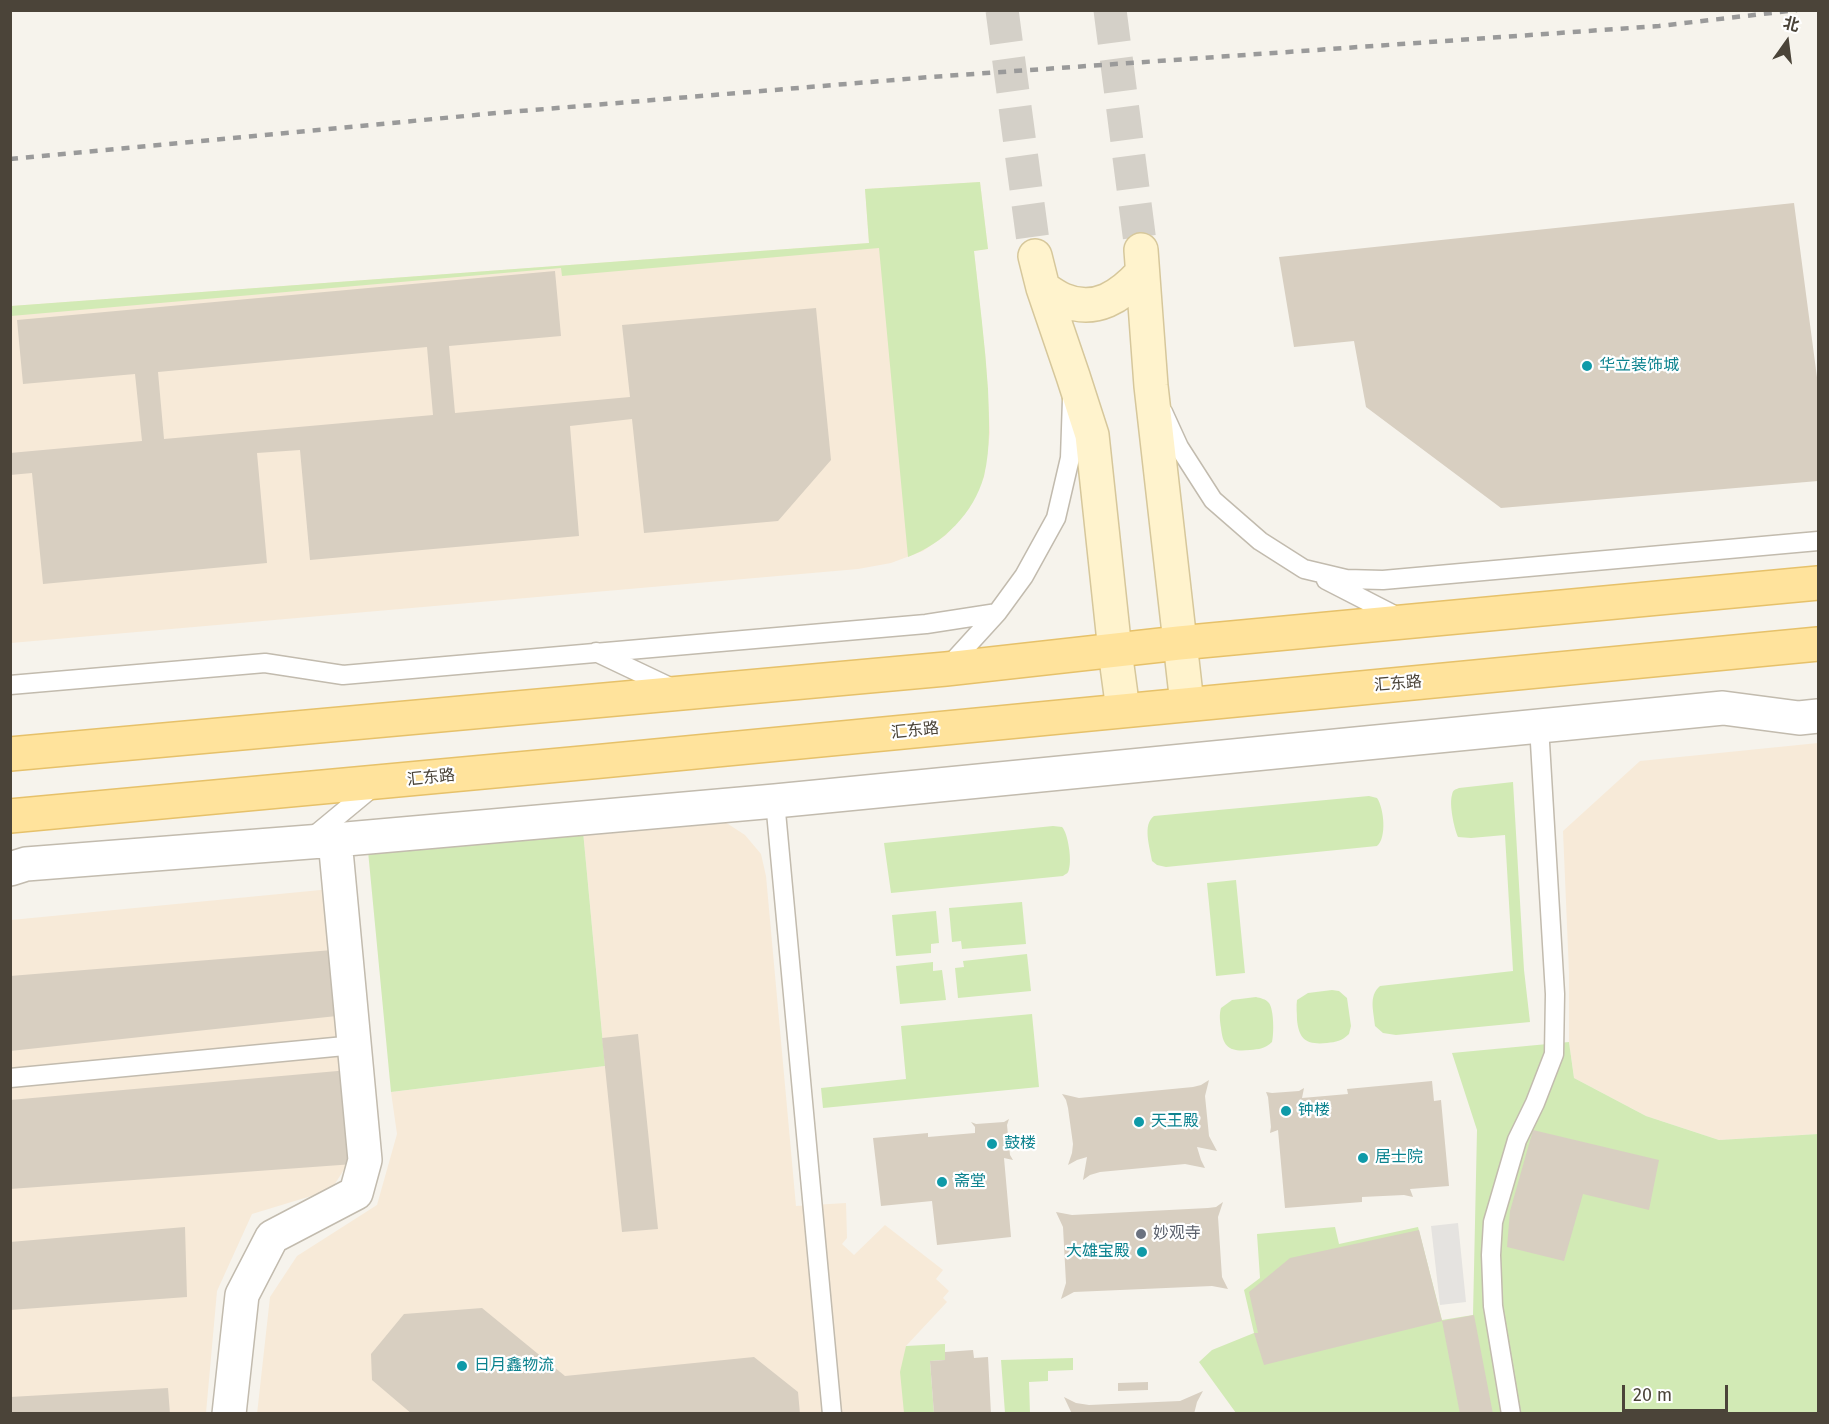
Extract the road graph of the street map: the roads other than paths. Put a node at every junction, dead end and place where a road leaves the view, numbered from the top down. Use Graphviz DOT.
graph roads {
  1 [pos="1035,256"];
  2 [pos="1043,288"];
  3 [pos="1073,376"];
  4 [pos="1151,386"];
  5 [pos="1818,541"];
  6 [pos="1304,569"];
  7 [pos="1818,584"];
  8 [pos="998,612"];
  9 [pos="1407,622"];
  10 [pos="1179,643"];
  11 [pos="1818,644"];
  12 [pos="1115,651"];
  13 [pos="596,652"];
  14 [pos="946,669"];
  15 [pos="10,685"];
  16 [pos="681,692"];
  17 [pos="1187,704"];
  18 [pos="1123,710"];
  19 [pos="1818,716"];
  20 [pos="1539,726"];
  21 [pos="10,754"];
  22 [pos="376,783"];
  23 [pos="775,801"];
  24 [pos="10,816"];
  25 [pos="320,842"];
  26 [pos="10,869"];
  27 [pos="355,1045"];
  28 [pos="10,1078"];
  29 [pos="229,1413"];
  30 [pos="832,1413"];
  31 [pos="1511,1413"];
  1 -- 2 [label="main road"];
  2 -- 3 [label="main road"];
  2 -- 4 [label="main road"];
  3 -- 8 [label="lane"];
  3 -- 12 [label="main road"];
  4 -- 6 [label="lane"];
  4 -- 10 [label="main road"];
  5 -- 6 [label="lane"];
  6 -- 9 [label="lane"];
  7 -- 9 [label="main road"];
  8 -- 13 [label="lane"];
  8 -- 14 [label="lane"];
  9 -- 10 [label="main road"];
  10 -- 12 [label="main road"];
  10 -- 17 [label="main road"];
  11 -- 17 [label="main road, 汇东路"];
  12 -- 14 [label="main road"];
  12 -- 18 [label="main road"];
  13 -- 15 [label="lane"];
  13 -- 16 [label="lane"];
  14 -- 16 [label="main road"];
  16 -- 21 [label="main road"];
  17 -- 18 [label="main road, 汇东路"];
  18 -- 22 [label="main road, 汇东路"];
  19 -- 20 [label="street"];
  20 -- 23 [label="street"];
  20 -- 31 [label="lane"];
  22 -- 24 [label="main road, 汇东路"];
  22 -- 25 [label="lane"];
  23 -- 25 [label="street"];
  23 -- 30 [label="lane"];
  25 -- 26 [label="street"];
  25 -- 27 [label="street"];
  27 -- 28 [label="lane"];
  27 -- 29 [label="street"];
}
